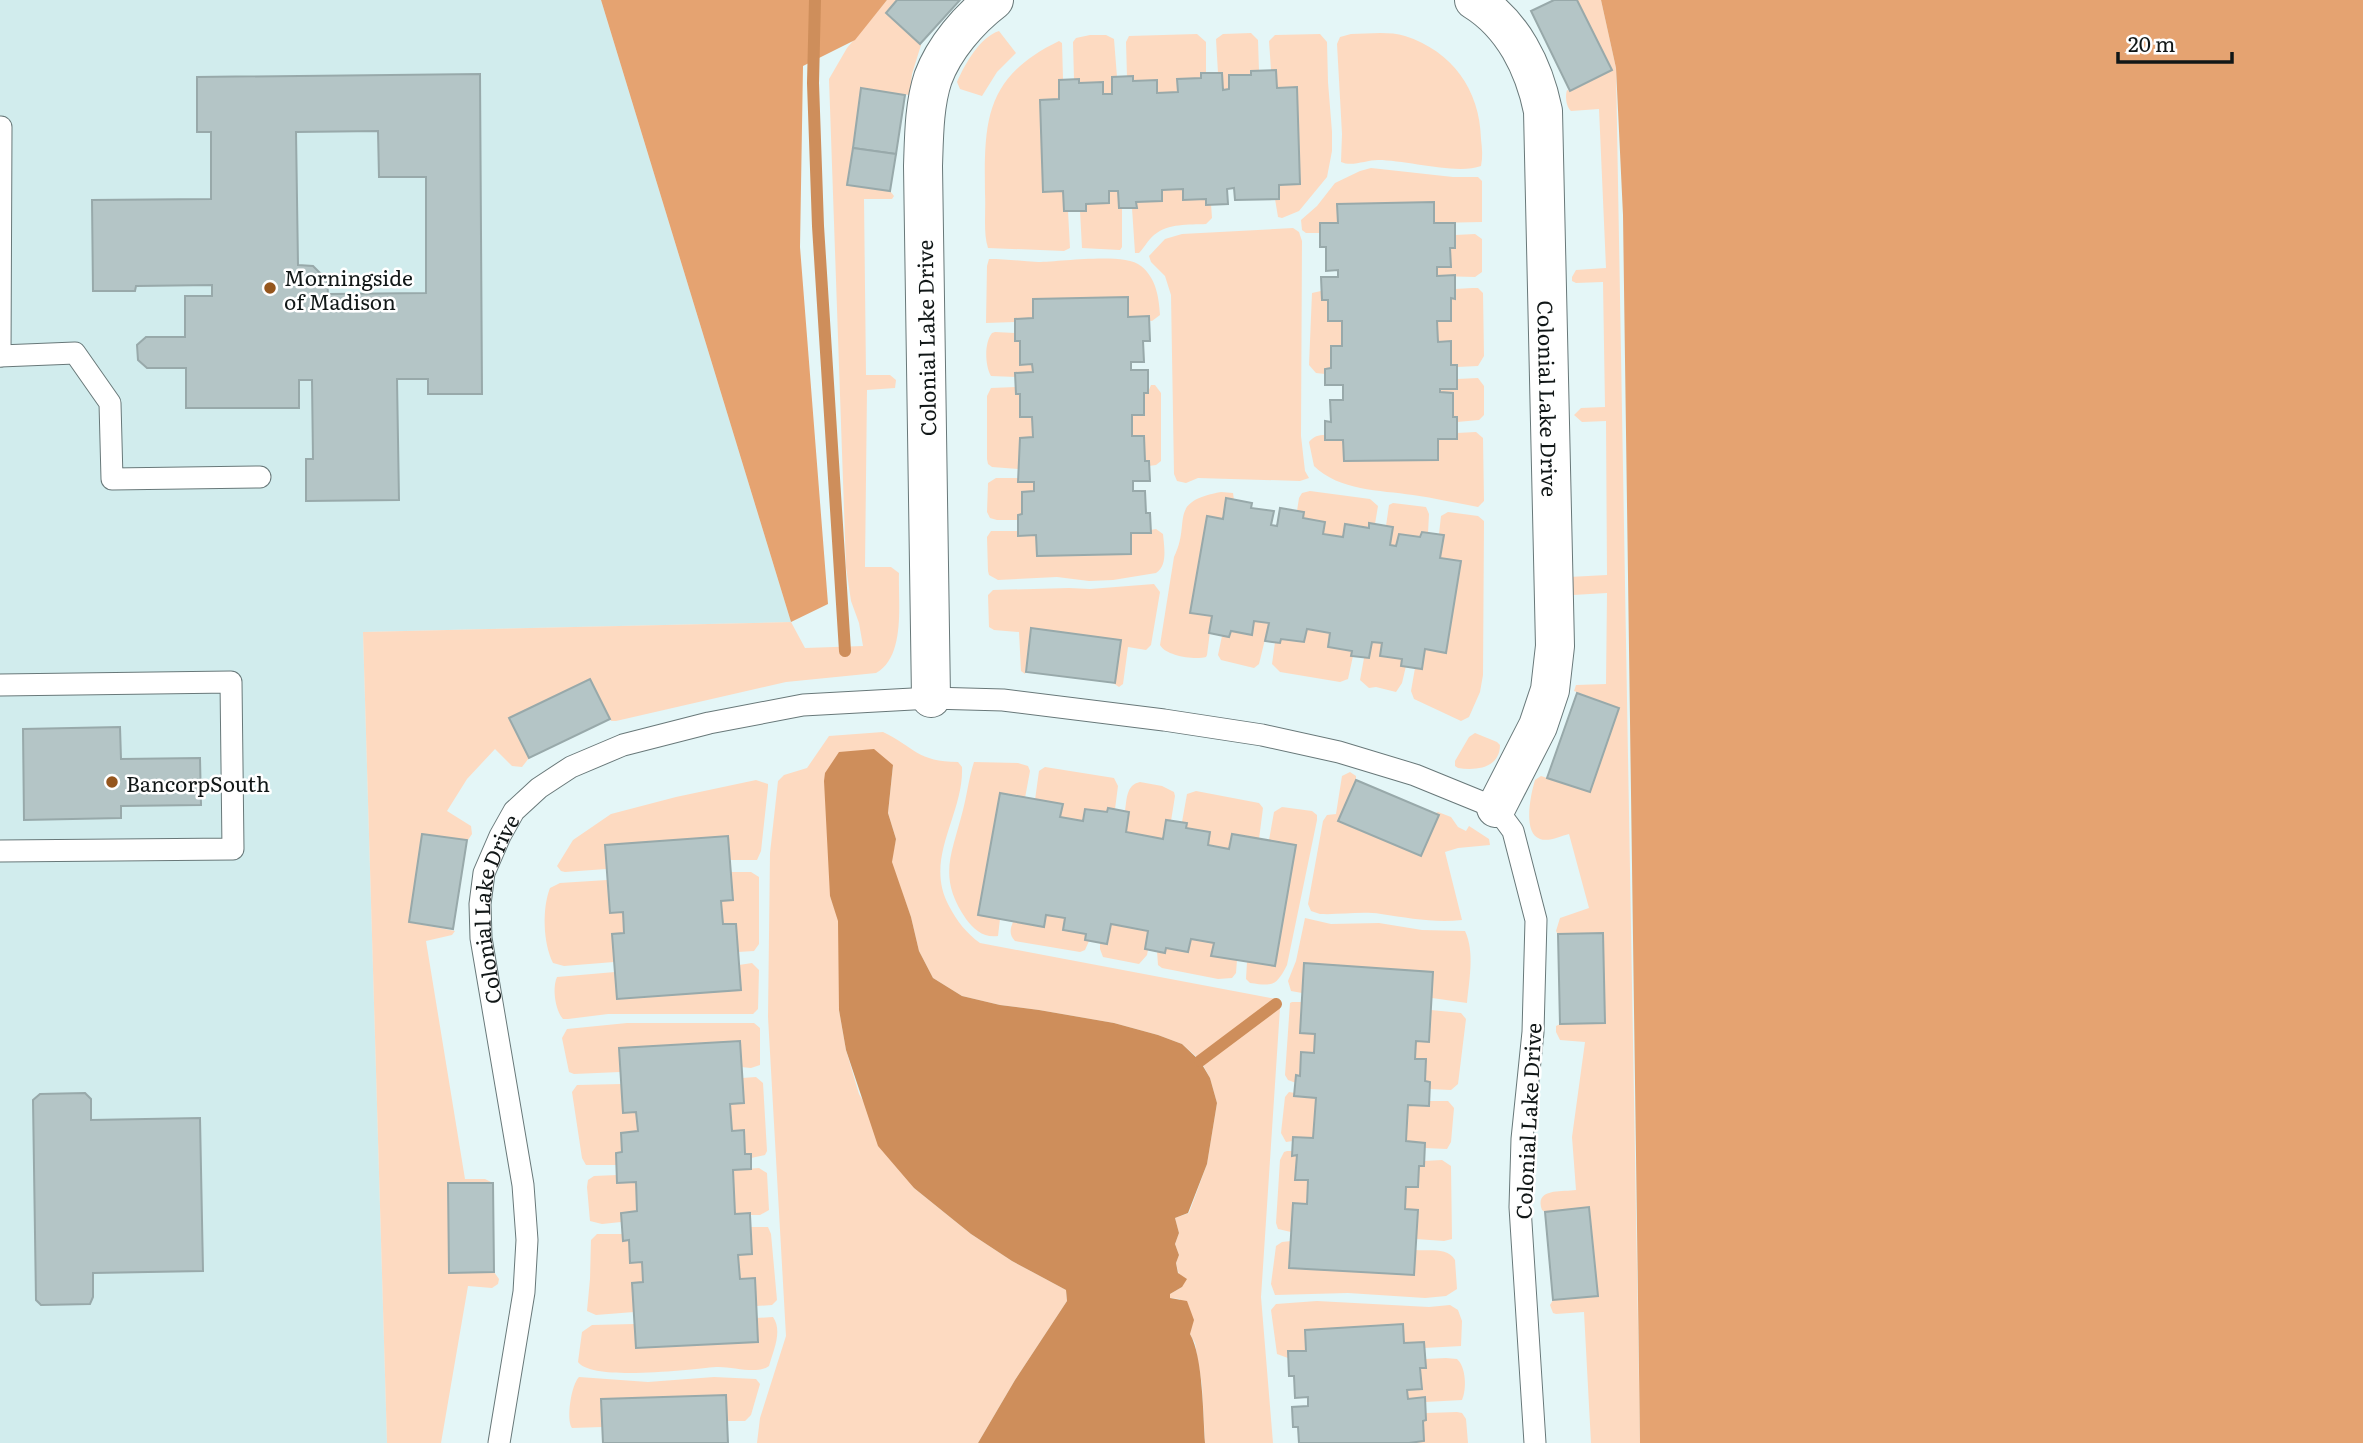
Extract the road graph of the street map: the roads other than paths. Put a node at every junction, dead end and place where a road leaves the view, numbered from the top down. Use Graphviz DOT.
graph roads {
  1 [pos="994,0"];
  2 [pos="1474,0"];
  3 [pos="1,127"];
  4 [pos="0,356"];
  5 [pos="260,477"];
  6 [pos="0,685"];
  7 [pos="931,698"];
  8 [pos="1496,808"];
  9 [pos="0,851"];
  10 [pos="499,1443"];
  11 [pos="1535,1443"];
  1 -- 7 [label="street, Colonial Lake Drive"];
  2 -- 8 [label="street, Colonial Lake Drive"];
  3 -- 4 [label="lane"];
  4 -- 5 [label="lane"];
  6 -- 9 [label="lane"];
  7 -- 8 [label="lane, Colonial Lake Drive"];
  7 -- 10 [label="lane, Colonial Lake Drive"];
  8 -- 11 [label="lane, Colonial Lake Drive"];
}
